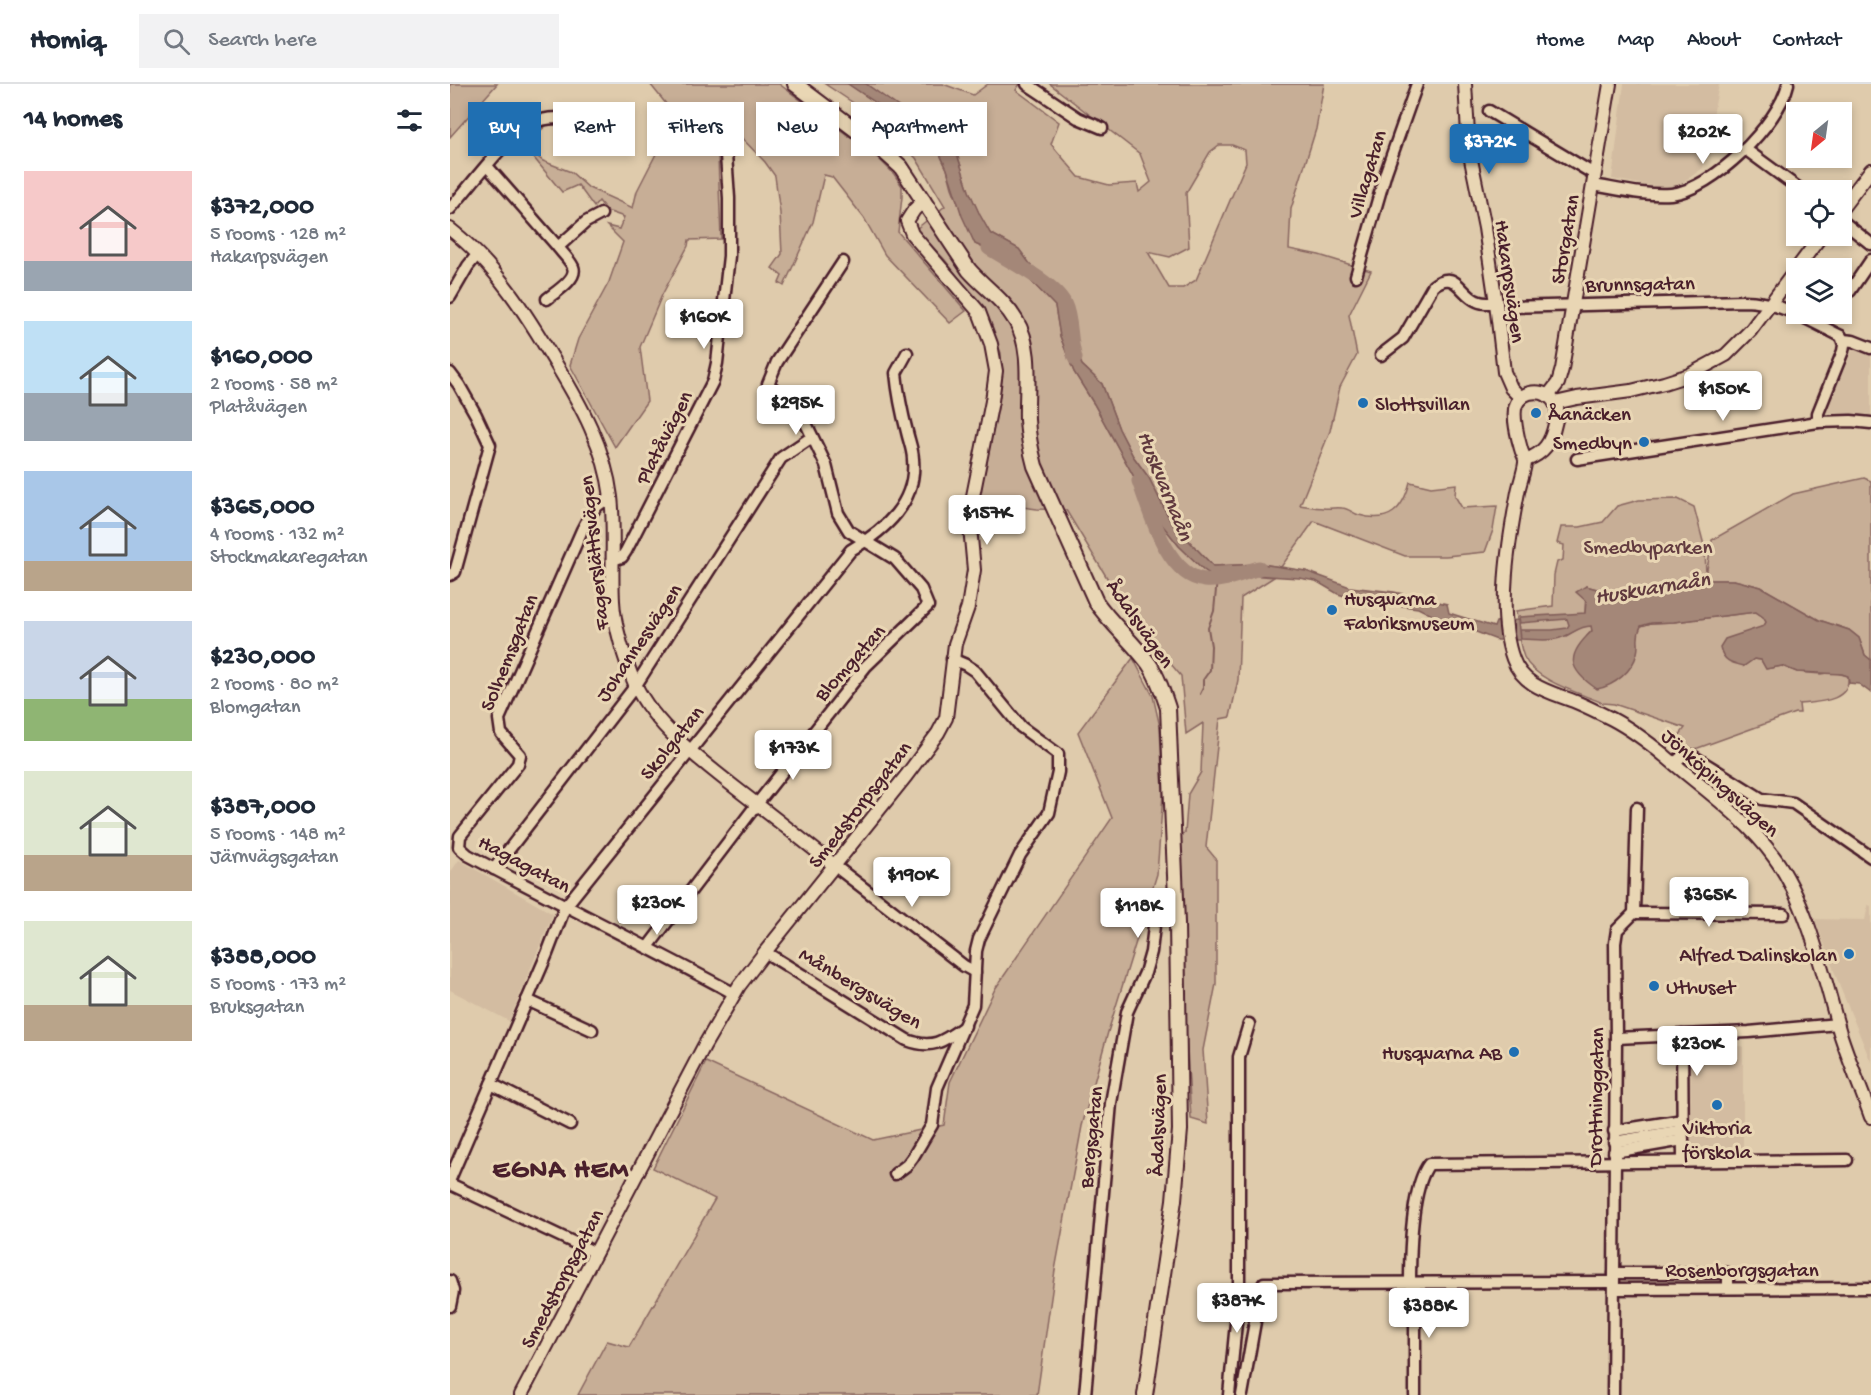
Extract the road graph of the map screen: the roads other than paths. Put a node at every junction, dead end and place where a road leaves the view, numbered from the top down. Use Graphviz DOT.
graph roads {
  1 [pos="795,84"];
  2 [pos="1027,84"];
  3 [pos="1417,84"];
  4 [pos="1465,84"];
  5 [pos="1610,84"];
  6 [pos="1788,84"];
  7 [pos="1489,111"];
  8 [pos="553,118"];
  9 [pos="1102,129"];
  10 [pos="1745,149"];
  11 [pos="726,156"];
  12 [pos="487,166"];
  13 [pos="1871,170"];
  14 [pos="1595,172"];
  15 [pos="1787,180"];
  16 [pos="1593,185"];
  17 [pos="1852,195"];
  18 [pos="924,200"];
  19 [pos="450,209"];
  20 [pos="601,214"];
  21 [pos="450,229"];
  22 [pos="1852,229"];
  23 [pos="1871,244"];
  24 [pos="1813,246"];
  25 [pos="558,247"];
  26 [pos="477,255"];
  27 [pos="1871,260"];
  28 [pos="843,262"];
  29 [pos="1356,276"];
  30 [pos="1852,288"];
  31 [pos="452,290"];
  32 [pos="546,299"];
  33 [pos="1496,303"];
  34 [pos="1572,304"];
  35 [pos="1769,304"];
  36 [pos="1511,307"];
  37 [pos="1843,340"];
  38 [pos="1871,348"];
  39 [pos="907,352"];
  40 [pos="1382,355"];
  41 [pos="450,373"];
  42 [pos="1521,398"];
  43 [pos="1551,400"];
  44 [pos="1818,422"];
  45 [pos="1871,423"];
  46 [pos="812,437"];
  47 [pos="1577,459"];
  48 [pos="1526,460"];
  49 [pos="611,499"];
  50 [pos="867,540"];
  51 [pos="612,560"];
  52 [pos="450,575"];
  53 [pos="952,659"];
  54 [pos="636,685"];
  55 [pos="689,750"];
  56 [pos="1674,764"];
  57 [pos="757,804"];
  58 [pos="1637,808"];
  59 [pos="459,847"];
  60 [pos="1871,856"];
  61 [pos="835,866"];
  62 [pos="494,869"];
  63 [pos="1175,903"];
  64 [pos="565,907"];
  65 [pos="1634,913"];
  66 [pos="1784,914"];
  67 [pos="648,947"];
  68 [pos="765,952"];
  69 [pos="975,972"];
  70 [pos="735,994"];
  71 [pos="527,1000"];
  72 [pos="1249,1024"];
  73 [pos="1838,1024"];
  74 [pos="965,1026"];
  75 [pos="592,1030"];
  76 [pos="1682,1035"];
  77 [pos="1616,1038"];
  78 [pos="491,1083"];
  79 [pos="1871,1117"];
  80 [pos="570,1124"];
  81 [pos="1683,1130"];
  82 [pos="1614,1147"];
  83 [pos="1847,1160"];
  84 [pos="1683,1161"];
  85 [pos="896,1174"];
  86 [pos="450,1179"];
  87 [pos="450,1184"];
  88 [pos="596,1253"];
  89 [pos="1693,1273"];
  90 [pos="450,1281"];
  91 [pos="1614,1281"];
  92 [pos="1413,1283"];
  93 [pos="1694,1288"];
  94 [pos="1728,1288"];
  95 [pos="1871,1288"];
  96 [pos="450,1306"];
  97 [pos="521,1395"];
  98 [pos="1086,1395"];
  99 [pos="1145,1395"];
  100 [pos="1229,1395"];
  101 [pos="1242,1395"];
  102 [pos="1415,1395"];
  103 [pos="1613,1395"];
  1 -- 18 [label="main road, Ådalsvägen"];
  2 -- 9 [label="street"];
  3 -- 29 [label="street, Villagatan"];
  4 -- 33 [label="street, Hakarpsvägen"];
  5 -- 14 [label="street, Storgatan"];
  6 -- 10 [label="street"];
  7 -- 14 [label="street"];
  8 -- 12 [label="street"];
  10 -- 15 [label="street"];
  10 -- 16 [label="street"];
  11 -- 51 [label="street, Platåvägen"];
  12 -- 19 [label="street"];
  12 -- 25 [label="street"];
  13 -- 17 [label="street"];
  14 -- 16 [label="street, Storgatan"];
  16 -- 34 [label="street, Storgatan"];
  18 -- 53 [label="street, Smedstorpsgatan"];
  18 -- 63 [label="main road, Ådalsvägen"];
  20 -- 25 [label="street"];
  21 -- 26 [label="street, Fagerslättsvägen"];
  22 -- 23 [label="street"];
  24 -- 35 [label="street"];
  25 -- 32 [label="street"];
  26 -- 31 [label="street"];
  26 -- 49 [label="street, Fagerslättsvägen"];
  27 -- 30 [label="street"];
  28 -- 46 [label="street"];
  33 -- 40 [label="street"];
  33 -- 42 [label="street, Hakarpsvägen"];
  34 -- 35 [label="street, Brunnsgatan"];
  34 -- 36 [label="street, Brunnsgatan"];
  34 -- 43 [label="street, Storgatan"];
  35 -- 37 [label="street, Brunnsgatan"];
  35 -- 43 [label="street"];
  37 -- 38 [label="street, Brunnsgatan"];
  37 -- 44 [label="street"];
  39 -- 50 [label="street, Skolgatan"];
  41 -- 52 [label="street"];
  42 -- 43 [label="street"];
  42 -- 48 [label="street"];
  43 -- 48 [label="street"];
  44 -- 45 [label="street"];
  44 -- 47 [label="street"];
  46 -- 50 [label="street"];
  46 -- 54 [label="street, Johannesvägen"];
  48 -- 56 [label="street, Jönköpingsvägen"];
  49 -- 51 [label="street, Fagerslättsvägen"];
  49 -- 59 [label="street, Solhemsgatan"];
  50 -- 55 [label="street, Skolgatan"];
  50 -- 57 [label="street, Blomgatan"];
  51 -- 54 [label="street, Fagerslättsvägen"];
  53 -- 61 [label="street, Smedstorpsgatan"];
  53 -- 69 [label="street"];
  54 -- 55 [label="street, Fagerslättsvägen"];
  54 -- 62 [label="street, Johannesvägen"];
  55 -- 57 [label="street, Fagerslättsvägen"];
  55 -- 64 [label="street, Skolgatan"];
  56 -- 60 [label="street"];
  56 -- 73 [label="street, Jönköpingsvägen"];
  57 -- 61 [label="street, Fagerslättsvägen"];
  57 -- 67 [label="street, Blomgatan"];
  58 -- 65 [label="street"];
  59 -- 62 [label="street, Hagagatan"];
  61 -- 68 [label="street, Smedstorpsgatan"];
  61 -- 69 [label="street"];
  62 -- 64 [label="street, Hagagatan"];
  63 -- 98 [label="street, Bergsgatan"];
  63 -- 99 [label="main road, Ådalsvägen"];
  64 -- 67 [label="street, Hagagatan"];
  64 -- 71 [label="street, Skolgatan"];
  65 -- 66 [label="street"];
  65 -- 77 [label="street, Drottninggatan"];
  67 -- 70 [label="street, Hagagatan"];
  68 -- 70 [label="street, Smedstorpsgatan"];
  68 -- 74 [label="street, Månbergsvägen"];
  69 -- 74 [label="street"];
  70 -- 88 [label="street, Smedstorpsgatan"];
  71 -- 75 [label="street"];
  71 -- 78 [label="street, Skolgatan"];
  72 -- 100 [label="street"];
  73 -- 76 [label="street"];
  73 -- 79 [label="street, Jönköpingsvägen"];
  74 -- 85 [label="street"];
  76 -- 77 [label="street"];
  76 -- 81 [label="street"];
  77 -- 82 [label="street, Drottninggatan"];
  78 -- 80 [label="street"];
  78 -- 86 [label="street, Skolgatan"];
  81 -- 82 [label="street"];
  81 -- 82 [label="street"];
  81 -- 84 [label="street"];
  82 -- 84 [label="street"];
  82 -- 91 [label="street, Drottninggatan"];
  82 -- 92 [label="street"];
  83 -- 84 [label="street"];
  87 -- 88 [label="street"];
  88 -- 97 [label="street, Smedstorpsgatan"];
  89 -- 91 [label="street"];
  89 -- 93 [label="street"];
  89 -- 94 [label="street"];
  90 -- 96 [label="street"];
  91 -- 92 [label="street, Rosenborgsgatan"];
  91 -- 93 [label="street, Rosenborgsgatan"];
  91 -- 103 [label="street, Drottninggatan"];
  92 -- 101 [label="street, Rosenborgsgatan"];
  92 -- 102 [label="street"];
  93 -- 94 [label="street, Rosenborgsgatan"];
  94 -- 95 [label="street, Rosenborgsgatan"];
}
